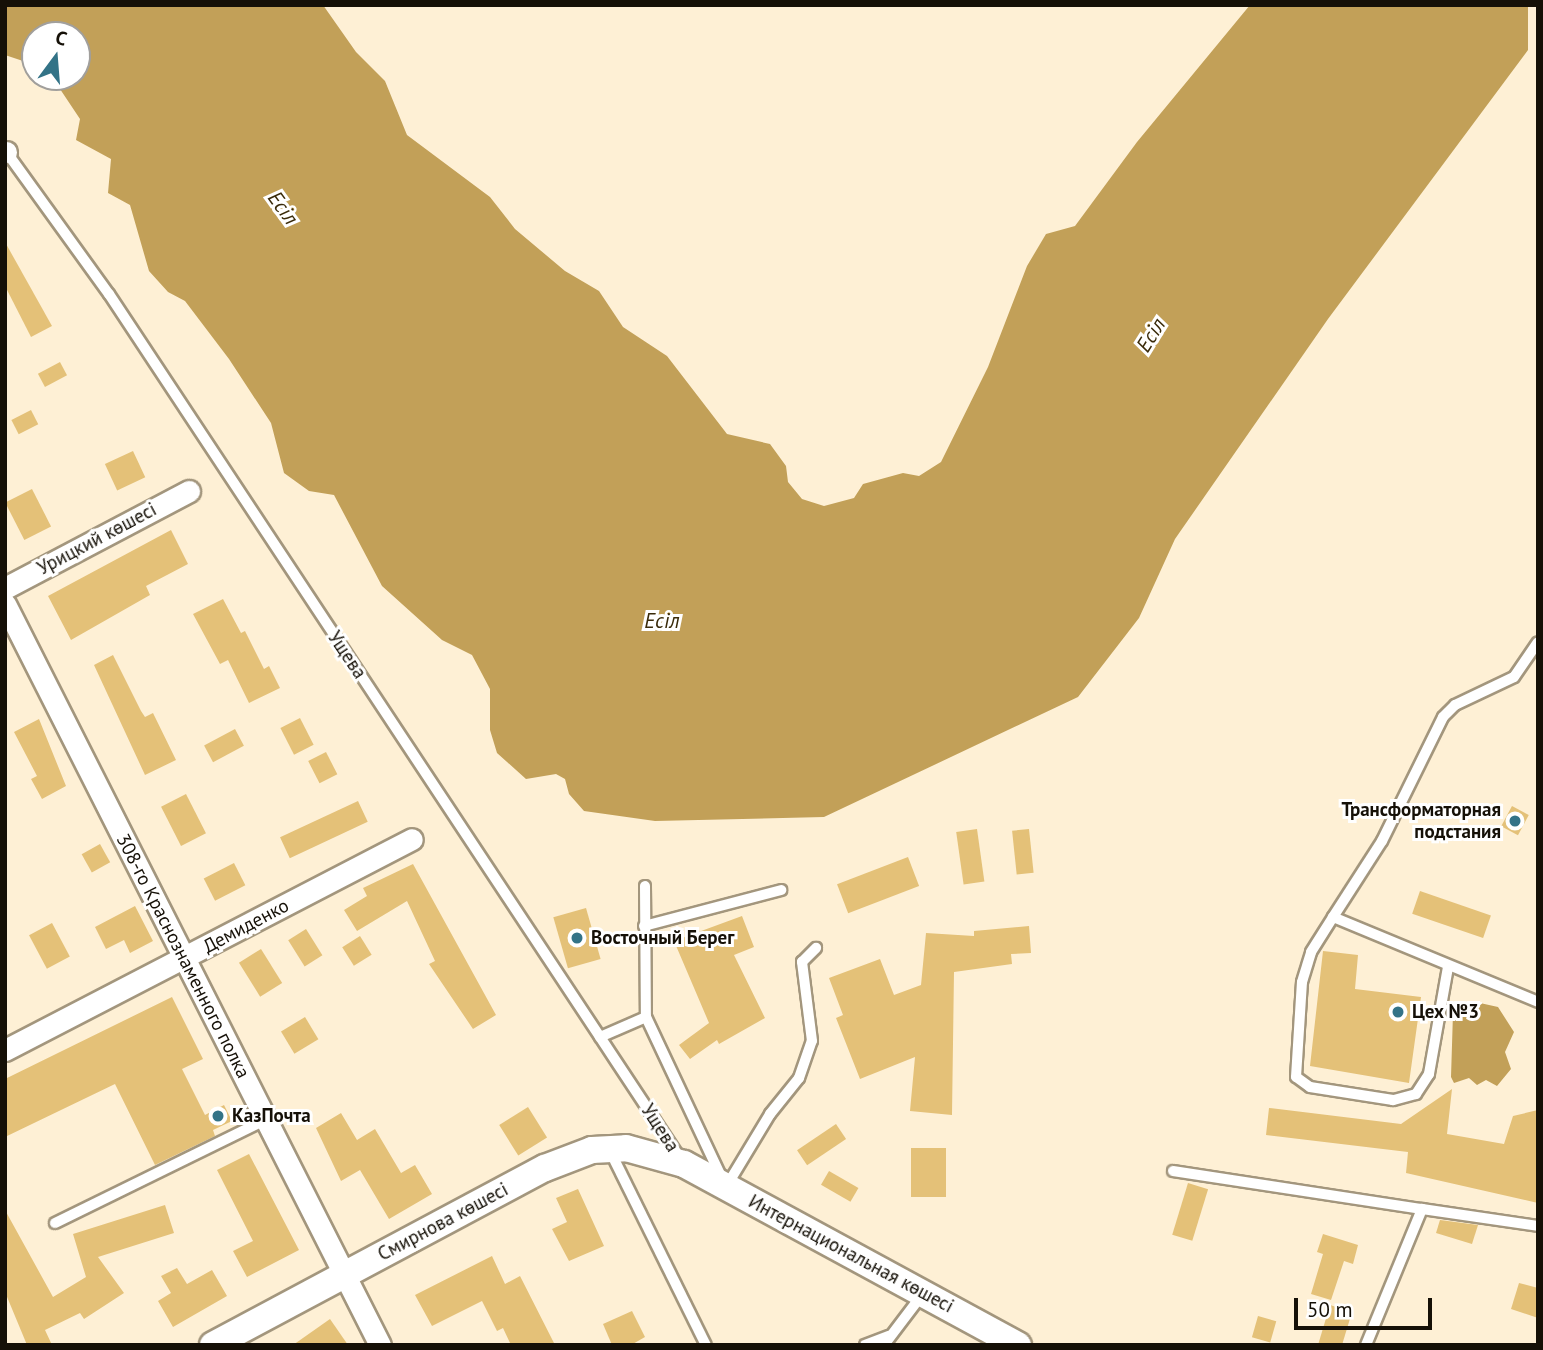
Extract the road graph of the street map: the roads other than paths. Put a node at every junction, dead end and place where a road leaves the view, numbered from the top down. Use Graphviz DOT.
graph roads {
  1 [pos="6,151"];
  2 [pos="189,491"];
  3 [pos="5,588"];
  4 [pos="5,604"];
  5 [pos="1538,642"];
  6 [pos="412,839"];
  7 [pos="645,886"];
  8 [pos="781,890"];
  9 [pos="1333,917"];
  10 [pos="644,926"];
  11 [pos="816,948"];
  12 [pos="184,958"];
  13 [pos="1448,967"];
  14 [pos="1538,1002"];
  15 [pos="646,1017"];
  16 [pos="600,1037"];
  17 [pos="5,1050"];
  18 [pos="265,1120"];
  19 [pos="608,1149"];
  20 [pos="684,1164"];
  21 [pos="1173,1171"];
  22 [pos="726,1187"];
  23 [pos="1422,1209"];
  24 [pos="55,1223"];
  25 [pos="1538,1226"];
  26 [pos="345,1275"];
  27 [pos="924,1293"];
  28 [pos="964,1315"];
  29 [pos="887,1340"];
  30 [pos="213,1345"];
  31 [pos="380,1345"];
  32 [pos="706,1345"];
  33 [pos="865,1345"];
  34 [pos="980,1345"];
  35 [pos="1018,1345"];
  36 [pos="1366,1345"];
  1 -- 16 [label="lane, Ущева"];
  2 -- 3 [label="street, Урицкий көшесі"];
  4 -- 12 [label="street, 308-го Краснознаменного полка"];
  5 -- 9 [label="lane"];
  6 -- 12 [label="street, Демиденко"];
  7 -- 10 [label="lane"];
  8 -- 10 [label="lane"];
  9 -- 13 [label="lane"];
  9 -- 13 [label="lane"];
  10 -- 15 [label="lane"];
  11 -- 22 [label="lane"];
  12 -- 17 [label="street, Демиденко"];
  12 -- 18 [label="street, 308-го Краснознаменного полка"];
  13 -- 14 [label="lane"];
  15 -- 16 [label="lane"];
  15 -- 22 [label="lane"];
  16 -- 20 [label="lane, Ущева"];
  18 -- 24 [label="lane"];
  18 -- 26 [label="street, 308-го Краснознаменного полка"];
  19 -- 20 [label="street, Смирнова көшесі"];
  19 -- 26 [label="street, Смирнова көшесі"];
  19 -- 32 [label="lane"];
  20 -- 22 [label="street, Интернациональная көшесі"];
  21 -- 23 [label="lane"];
  22 -- 27 [label="street, Интернациональная көшесі"];
  23 -- 25 [label="lane"];
  23 -- 36 [label="lane"];
  26 -- 30 [label="street, Смирнова көшесі"];
  26 -- 31 [label="street, 308-го Краснознаменного полка"];
  27 -- 28 [label="street, Интернациональная көшесі"];
  27 -- 29 [label="lane"];
  28 -- 34 [label="street"];
  28 -- 35 [label="street, Интернациональная көшесі"];
  29 -- 33 [label="lane"];
}
